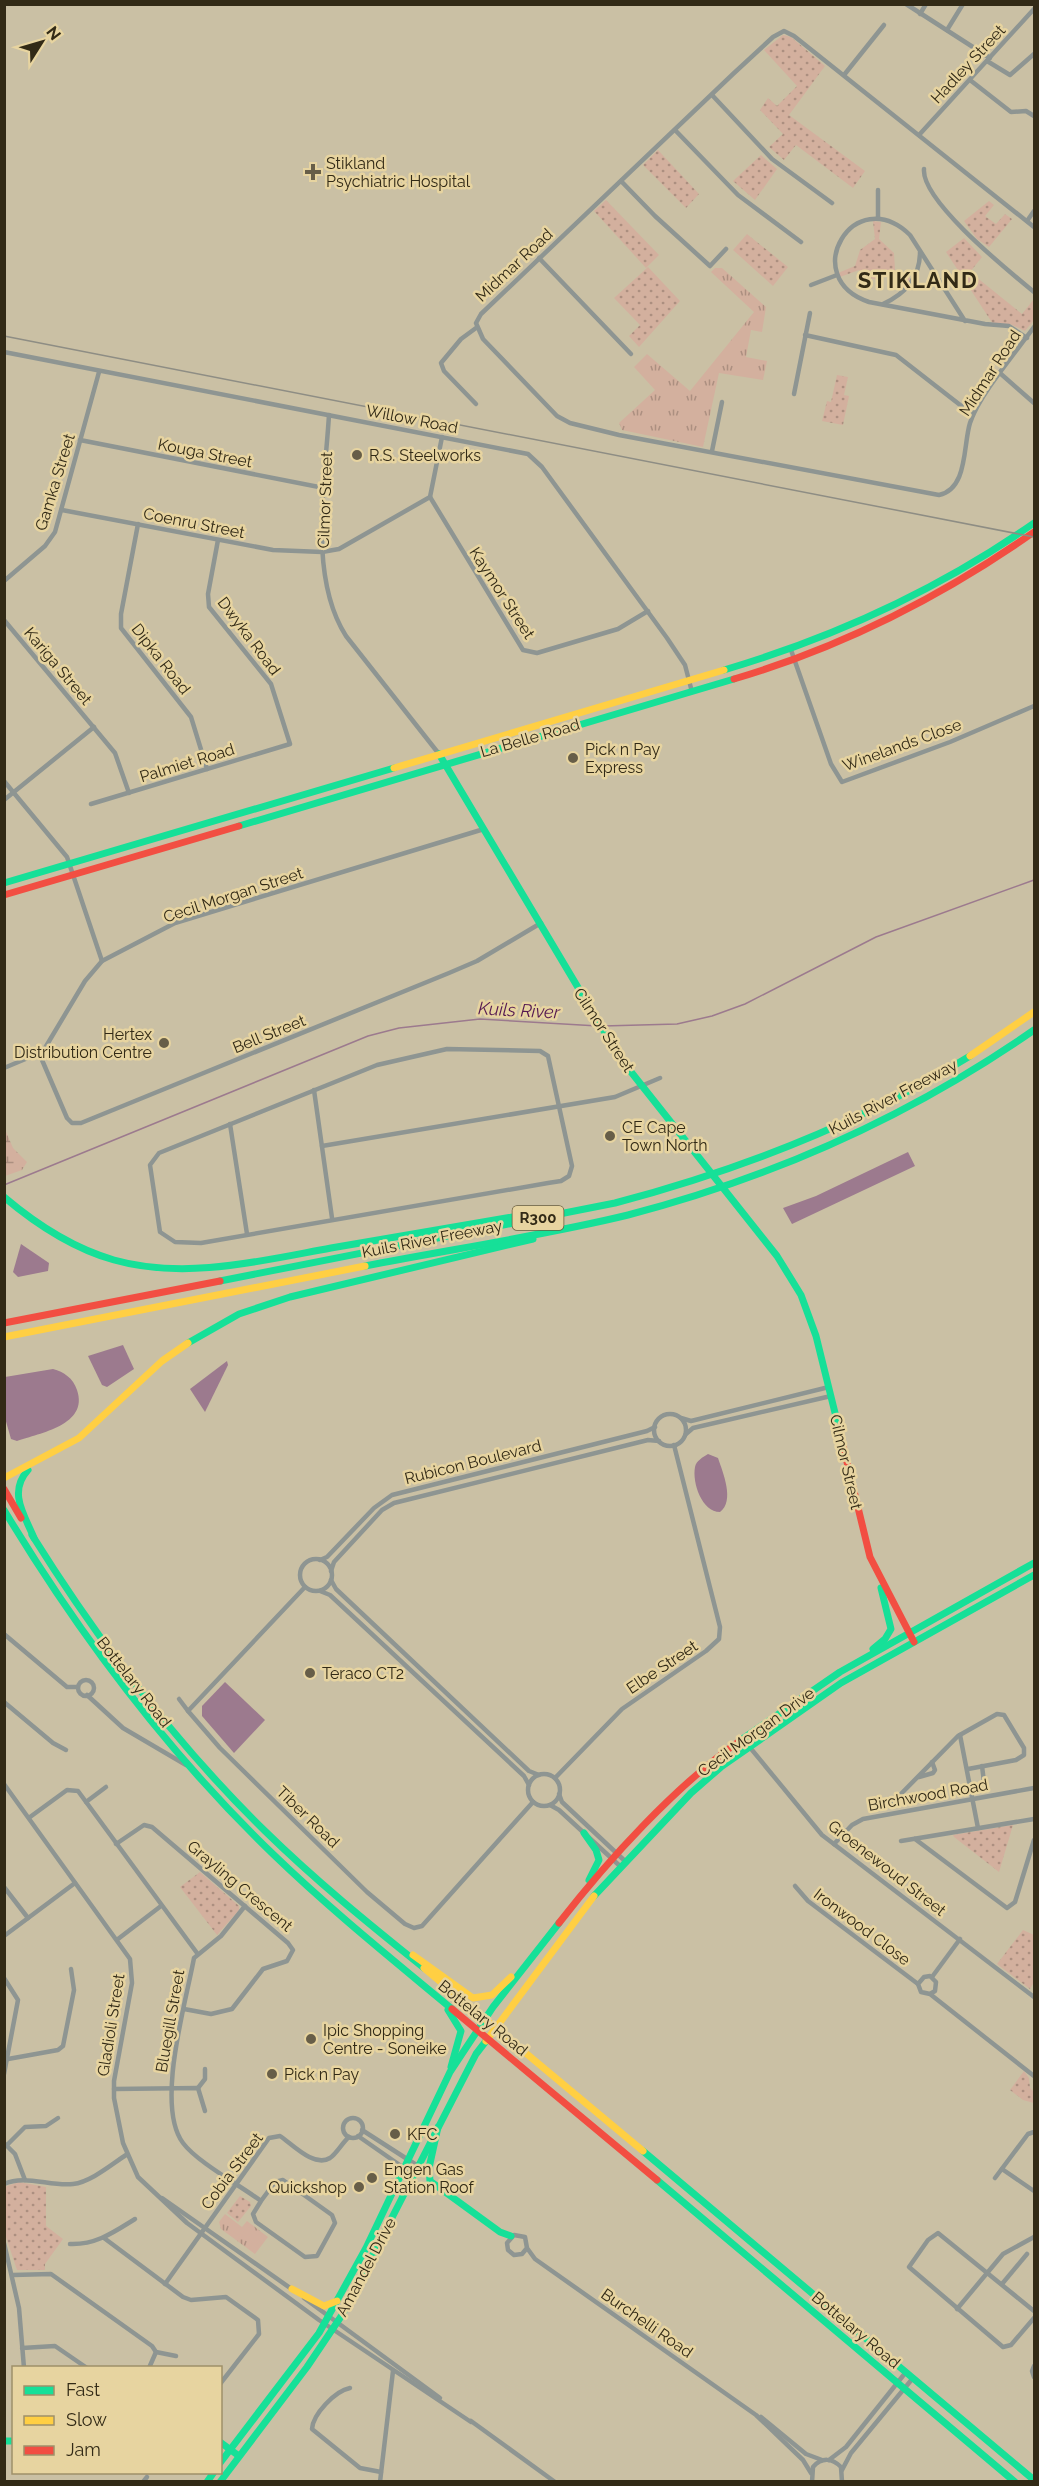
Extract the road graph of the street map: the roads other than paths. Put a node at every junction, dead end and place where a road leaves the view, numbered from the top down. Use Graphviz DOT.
graph roads {
  1 [pos="906,4"];
  2 [pos="926,4"];
  3 [pos="963,4"];
  4 [pos="1035,9"];
  5 [pos="920,14"];
  6 [pos="884,25"];
  7 [pos="946,30"];
  8 [pos="1035,54"];
  9 [pos="989,59"];
  10 [pos="844,75"];
  11 [pos="970,80"];
  12 [pos="712,95"];
  13 [pos="1035,116"];
  14 [pos="675,130"];
  15 [pos="919,135"];
  16 [pos="924,169"];
  17 [pos="621,181"];
  18 [pos="878,190"];
  19 [pos="832,203"];
  20 [pos="1035,211"];
  21 [pos="878,219"];
  22 [pos="1027,221"];
  23 [pos="1035,227"];
  24 [pos="801,242"];
  25 [pos="726,249"];
  26 [pos="920,252"];
  27 [pos="539,258"];
  28 [pos="837,276"];
  29 [pos="811,285"];
  30 [pos="1035,292"];
  31 [pos="883,304"];
  32 [pos="810,313"];
  33 [pos="965,321"];
  34 [pos="476,328"];
  35 [pos="1034,328"];
  36 [pos="805,335"];
  37 [pos="1027,338"];
  38 [pos="4,352"];
  39 [pos="631,354"];
  40 [pos="99,372"];
  41 [pos="1001,374"];
  42 [pos="794,394"];
  43 [pos="722,402"];
  44 [pos="1035,403"];
  45 [pos="476,404"];
  46 [pos="329,415"];
  47 [pos="973,415"];
  48 [pos="442,437"];
  49 [pos="80,440"];
  50 [pos="712,451"];
  51 [pos="324,488"];
  52 [pos="430,497"];
  53 [pos="62,510"];
  54 [pos="1035,523"];
  55 [pos="138,525"];
  56 [pos="1035,532"];
  57 [pos="218,540"];
  58 [pos="322,552"];
  59 [pos="4,581"];
  60 [pos="648,611"];
  61 [pos="4,620"];
  62 [pos="791,650"];
  63 [pos="795,661"];
  64 [pos="690,681"];
  65 [pos="692,692"];
  66 [pos="1035,706"];
  67 [pos="94,727"];
  68 [pos="290,744"];
  69 [pos="439,754"];
  70 [pos="445,764"];
  71 [pos="207,769"];
  72 [pos="4,781"];
  73 [pos="14,793"];
  74 [pos="129,793"];
  75 [pos="4,800"];
  76 [pos="91,804"];
  77 [pos="484,829"];
  78 [pos="71,864"];
  79 [pos="75,874"];
  80 [pos="4,883"];
  81 [pos="4,895"];
  82 [pos="541,923"];
  83 [pos="102,961"];
  84 [pos="1035,1012"];
  85 [pos="1035,1030"];
  86 [pos="39,1053"];
  87 [pos="4,1068"];
  88 [pos="660,1078"];
  89 [pos="642,1086"];
  90 [pos="314,1090"];
  91 [pos="560,1104"];
  92 [pos="230,1124"];
  93 [pos="322,1146"];
  94 [pos="4,1197"];
  95 [pos="570,1212"];
  96 [pos="332,1218"];
  97 [pos="572,1226"];
  98 [pos="247,1234"];
  99 [pos="4,1323"];
  100 [pos="4,1337"];
  101 [pos="828,1388"];
  102 [pos="831,1396"];
  103 [pos="681,1418"];
  104 [pos="655,1427"];
  105 [pos="686,1434"];
  106 [pos="659,1441"];
  107 [pos="674,1445"];
  108 [pos="39,1461"];
  109 [pos="4,1478"];
  110 [pos="4,1489"];
  111 [pos="4,1510"];
  112 [pos="34,1538"];
  113 [pos="320,1560"];
  114 [pos="1035,1563"];
  115 [pos="331,1571"];
  116 [pos="877,1574"];
  117 [pos="1035,1575"];
  118 [pos="331,1580"];
  119 [pos="305,1587"];
  120 [pos="320,1591"];
  121 [pos="909,1633"];
  122 [pos="4,1634"];
  123 [pos="914,1641"];
  124 [pos="870,1654"];
  125 [pos="78,1687"];
  126 [pos="87,1695"];
  127 [pos="179,1699"];
  128 [pos="4,1702"];
  129 [pos="188,1711"];
  130 [pos="960,1735"];
  131 [pos="743,1739"];
  132 [pos="749,1747"];
  133 [pos="66,1750"];
  134 [pos="932,1762"];
  135 [pos="982,1766"];
  136 [pos="190,1768"];
  137 [pos="968,1769"];
  138 [pos="539,1775"];
  139 [pos="918,1777"];
  140 [pos="555,1778"];
  141 [pos="984,1782"];
  142 [pos="4,1784"];
  143 [pos="529,1785"];
  144 [pos="106,1787"];
  145 [pos="1035,1788"];
  146 [pos="560,1794"];
  147 [pos="973,1799"];
  148 [pos="86,1802"];
  149 [pos="533,1802"];
  150 [pos="893,1802"];
  151 [pos="550,1805"];
  152 [pos="30,1817"];
  153 [pos="1035,1820"];
  154 [pos="978,1828"];
  155 [pos="584,1833"];
  156 [pos="915,1839"];
  157 [pos="1035,1840"];
  158 [pos="901,1841"];
  159 [pos="116,1844"];
  160 [pos="834,1844"];
  161 [pos="616,1857"];
  162 [pos="624,1864"];
  163 [pos="75,1883"];
  164 [pos="795,1886"];
  165 [pos="4,1887"];
  166 [pos="573,1904"];
  167 [pos="162,1906"];
  168 [pos="245,1906"];
  169 [pos="28,1918"];
  170 [pos="556,1926"];
  171 [pos="4,1936"];
  172 [pos="386,1938"];
  173 [pos="118,1939"];
  174 [pos="960,1939"];
  175 [pos="197,1953"];
  176 [pos="71,1969"];
  177 [pos="932,1977"];
  178 [pos="4,1978"];
  179 [pos="419,1980"];
  180 [pos="918,1984"];
  181 [pos="930,1994"];
  182 [pos="1035,1996"];
  183 [pos="184,2009"];
  184 [pos="485,2019"];
  185 [pos="495,2027"];
  186 [pos="478,2030"];
  187 [pos="487,2037"];
  188 [pos="8,2059"];
  189 [pos="205,2068"];
  190 [pos="450,2072"];
  191 [pos="4,2074"];
  192 [pos="1035,2076"];
  193 [pos="171,2088"];
  194 [pos="198,2088"];
  195 [pos="114,2089"];
  196 [pos="205,2111"];
  197 [pos="58,2118"];
  198 [pos="438,2125"];
  199 [pos="362,2130"];
  200 [pos="1035,2132"];
  201 [pos="347,2135"];
  202 [pos="358,2136"];
  203 [pos="6,2144"];
  204 [pos="126,2155"];
  205 [pos="409,2161"];
  206 [pos="418,2166"];
  207 [pos="404,2169"];
  208 [pos="1002,2169"];
  209 [pos="414,2175"];
  210 [pos="995,2178"];
  211 [pos="25,2180"];
  212 [pos="236,2183"];
  213 [pos="4,2184"];
  214 [pos="153,2191"];
  215 [pos="1035,2192"];
  216 [pos="261,2201"];
  217 [pos="135,2219"];
  218 [pos="205,2228"];
  219 [pos="201,2233"];
  220 [pos="511,2236"];
  221 [pos="1035,2237"];
  222 [pos="104,2238"];
  223 [pos="4,2243"];
  224 [pos="70,2244"];
  225 [pos="527,2248"];
  226 [pos="522,2254"];
  227 [pos="1027,2254"];
  228 [pos="536,2259"];
  229 [pos="988,2272"];
  230 [pos="13,2275"];
  231 [pos="165,2284"];
  232 [pos="1002,2284"];
  233 [pos="292,2289"];
  234 [pos="338,2300"];
  235 [pos="957,2309"];
  236 [pos="1035,2311"];
  237 [pos="1035,2318"];
  238 [pos="326,2320"];
  239 [pos="335,2325"];
  240 [pos="22,2348"];
  241 [pos="156,2352"];
  242 [pos="176,2356"];
  243 [pos="393,2363"];
  244 [pos="24,2366"];
  245 [pos="85,2366"];
  246 [pos="149,2366"];
  247 [pos="1035,2366"];
  248 [pos="393,2371"];
  249 [pos="906,2372"];
  250 [pos="1035,2377"];
  251 [pos="913,2378"];
  252 [pos="222,2381"];
  253 [pos="897,2383"];
  254 [pos="350,2388"];
  255 [pos="905,2389"];
  256 [pos="756,2415"];
  257 [pos="471,2422"];
  258 [pos="222,2443"];
  259 [pos="231,2449"];
  260 [pos="239,2456"];
  261 [pos="222,2460"];
  262 [pos="822,2460"];
  263 [pos="829,2460"];
  264 [pos="842,2470"];
  265 [pos="381,2472"];
  266 [pos="811,2473"];
  267 [pos="843,2480"];
  268 [pos="1035,2480"];
  269 [pos="220,2481"];
  270 [pos="380,2481"];
  271 [pos="555,2481"];
  272 [pos="812,2481"];
  273 [pos="1015,2481"];
  1 -- 5 [label="street"];
  2 -- 5 [label="street"];
  3 -- 7 [label="street"];
  4 -- 9 [label="street, Hadley Street"];
  5 -- 7 [label="street"];
  6 -- 10 [label="street"];
  7 -- 9 [label="street"];
  8 -- 9 [label="street"];
  9 -- 11 [label="street, Hadley Street"];
  10 -- 12 [label="street, Midmar Road"];
  10 -- 15 [label="street, Midmar Road"];
  11 -- 13 [label="street"];
  11 -- 15 [label="street, Hadley Street"];
  12 -- 14 [label="street, Midmar Road"];
  12 -- 19 [label="street"];
  14 -- 17 [label="street, Midmar Road"];
  14 -- 24 [label="street"];
  15 -- 22 [label="street, Midmar Road"];
  16 -- 30 [label="street"];
  17 -- 25 [label="street"];
  17 -- 27 [label="street, Midmar Road"];
  18 -- 21 [label="street"];
  20 -- 22 [label="street"];
  21 -- 26 [label="street"];
  21 -- 28 [label="street"];
  22 -- 23 [label="street, Midmar Road"];
  26 -- 31 [label="street"];
  26 -- 33 [label="street"];
  27 -- 34 [label="street, Midmar Road"];
  27 -- 39 [label="street"];
  28 -- 29 [label="street"];
  28 -- 31 [label="street"];
  31 -- 33 [label="street"];
  32 -- 36 [label="street"];
  33 -- 37 [label="street"];
  34 -- 45 [label="street"];
  34 -- 50 [label="street, Midmar Road"];
  35 -- 37 [label="street, Midmar Road"];
  36 -- 42 [label="street"];
  36 -- 47 [label="street"];
  37 -- 41 [label="street, Midmar Road"];
  38 -- 40 [label="street, Willow Road"];
  40 -- 46 [label="street, Willow Road"];
  40 -- 49 [label="street, Gamka Street"];
  41 -- 44 [label="street"];
  41 -- 47 [label="street, Midmar Road"];
  43 -- 50 [label="street"];
  46 -- 48 [label="street, Willow Road"];
  46 -- 51 [label="street, Cilmor Street"];
  47 -- 50 [label="street, Midmar Road"];
  48 -- 52 [label="street"];
  48 -- 60 [label="street, Willow Road"];
  49 -- 51 [label="street, Kouga Street"];
  49 -- 53 [label="street, Gamka Street"];
  51 -- 58 [label="street, Cilmor Street"];
  52 -- 58 [label="street"];
  52 -- 60 [label="street, Kaymor Street"];
  53 -- 55 [label="street, Coenru Street"];
  53 -- 59 [label="street, Gamka Street"];
  54 -- 62 [label="main road, La Belle Road"];
  55 -- 57 [label="street, Coenru Street"];
  55 -- 71 [label="street, Dipka Road"];
  56 -- 63 [label="main road, La Belle Road"];
  57 -- 58 [label="street, Coenru Street"];
  57 -- 68 [label="street, Dwyka Road"];
  58 -- 69 [label="street, Cilmor Street"];
  60 -- 64 [label="street, Willow Road"];
  61 -- 67 [label="street, Kariga Street"];
  62 -- 63 [label="street, Winelands Close"];
  62 -- 64 [label="main road, La Belle Road"];
  63 -- 65 [label="main road, La Belle Road"];
  63 -- 66 [label="street, Winelands Close"];
  64 -- 65 [label="street, Willow Road"];
  64 -- 69 [label="main road, La Belle Road"];
  65 -- 70 [label="main road, La Belle Road"];
  67 -- 73 [label="street, Kariga Street"];
  67 -- 74 [label="street, Kariga Street"];
  68 -- 71 [label="street, Palmiet Road"];
  69 -- 70 [label="main road, Cilmor Street"];
  69 -- 78 [label="main road, La Belle Road"];
  70 -- 77 [label="main road, Cilmor Street"];
  70 -- 79 [label="main road, La Belle Road"];
  71 -- 74 [label="street, Palmiet Road"];
  72 -- 73 [label="street"];
  73 -- 75 [label="street, Kariga Street"];
  73 -- 78 [label="street"];
  74 -- 76 [label="street, Palmiet Road"];
  77 -- 82 [label="main road, Cilmor Street"];
  77 -- 83 [label="street, Cecil Morgan Street"];
  78 -- 79 [label="street"];
  78 -- 80 [label="main road, La Belle Road"];
  79 -- 81 [label="main road, La Belle Road"];
  79 -- 83 [label="street"];
  82 -- 86 [label="street, Bell Street"];
  82 -- 89 [label="main road, Cilmor Street"];
  83 -- 86 [label="street, Cecil Morgan Street"];
  84 -- 95 [label="main road, Kuils River Freeway / R300"];
  85 -- 97 [label="main road, Kuils River Freeway / R300"];
  86 -- 87 [label="street"];
  88 -- 89 [label="street"];
  89 -- 91 [label="street"];
  89 -- 101 [label="main road, Cilmor Street"];
  90 -- 91 [label="street"];
  90 -- 92 [label="street"];
  90 -- 93 [label="street"];
  91 -- 93 [label="street"];
  91 -- 96 [label="street"];
  92 -- 98 [label="street"];
  92 -- 98 [label="street"];
  93 -- 96 [label="street"];
  94 -- 95 [label="main road"];
  95 -- 99 [label="main road, Kuils River Freeway / R300"];
  96 -- 98 [label="street"];
  97 -- 100 [label="main road, Kuils River Freeway / R300"];
  97 -- 108 [label="main road"];
  101 -- 102 [label="main road, Cilmor Street"];
  101 -- 103 [label="street"];
  102 -- 105 [label="street"];
  102 -- 116 [label="main road, Cilmor Street"];
  103 -- 104 [label="street"];
  103 -- 105 [label="street"];
  104 -- 106 [label="street"];
  104 -- 113 [label="street, Rubicon Boulevard"];
  105 -- 107 [label="street"];
  106 -- 107 [label="street"];
  106 -- 115 [label="street, Rubicon Boulevard"];
  107 -- 140 [label="street, Elbe Street"];
  108 -- 109 [label="main road"];
  108 -- 112 [label="main road"];
  110 -- 112 [label="main road, Bottelary Road"];
  111 -- 136 [label="main road, Bottelary Road"];
  112 -- 172 [label="main road, Bottelary Road"];
  113 -- 115 [label="street"];
  113 -- 119 [label="street"];
  114 -- 121 [label="main road, Cecil Morgan Drive"];
  115 -- 118 [label="street"];
  116 -- 121 [label="main road, Cilmor Street"];
  116 -- 124 [label="main road"];
  117 -- 123 [label="main road, Cecil Morgan Drive"];
  118 -- 120 [label="street"];
  118 -- 138 [label="street"];
  119 -- 120 [label="street"];
  119 -- 129 [label="street"];
  120 -- 143 [label="street"];
  121 -- 123 [label="main road, Cilmor Street"];
  121 -- 124 [label="main road, Cecil Morgan Drive"];
  122 -- 125 [label="street"];
  123 -- 132 [label="main road, Cecil Morgan Drive"];
  124 -- 131 [label="main road, Cecil Morgan Drive"];
  125 -- 126 [label="street"];
  125 -- 126 [label="street"];
  126 -- 136 [label="street"];
  127 -- 129 [label="street"];
  128 -- 133 [label="street"];
  129 -- 149 [label="street, Tiber Road"];
  130 -- 134 [label="street"];
  130 -- 135 [label="street"];
  130 -- 137 [label="street"];
  131 -- 132 [label="street, Groenewoud Street"];
  131 -- 161 [label="main road, Cecil Morgan Drive"];
  132 -- 160 [label="street, Groenewoud Street"];
  132 -- 162 [label="main road, Cecil Morgan Drive"];
  134 -- 139 [label="street"];
  134 -- 139 [label="street"];
  135 -- 137 [label="street"];
  135 -- 141 [label="street"];
  136 -- 179 [label="main road, Bottelary Road"];
  137 -- 147 [label="street"];
  138 -- 140 [label="street"];
  138 -- 143 [label="street"];
  139 -- 150 [label="street"];
  140 -- 146 [label="street"];
  142 -- 152 [label="street, Gladioli Street"];
  143 -- 149 [label="street"];
  144 -- 148 [label="street"];
  145 -- 147 [label="street, Birchwood Road"];
  146 -- 151 [label="street"];
  146 -- 161 [label="street"];
  147 -- 154 [label="street"];
  147 -- 160 [label="street, Birchwood Road"];
  148 -- 152 [label="street"];
  148 -- 159 [label="street, Bluegill Street"];
  149 -- 151 [label="street"];
  151 -- 155 [label="street"];
  152 -- 163 [label="street, Gladioli Street"];
  153 -- 154 [label="street"];
  154 -- 156 [label="street"];
  155 -- 161 [label="street"];
  155 -- 166 [label="main road"];
  156 -- 157 [label="street"];
  156 -- 158 [label="street"];
  159 -- 167 [label="street, Bluegill Street"];
  159 -- 168 [label="street, Grayling Crescent"];
  160 -- 174 [label="street, Groenewoud Street"];
  161 -- 162 [label="street"];
  161 -- 166 [label="main road, Cecil Morgan Drive"];
  162 -- 185 [label="main road, Cecil Morgan Drive"];
  163 -- 169 [label="street"];
  163 -- 173 [label="street, Gladioli Street"];
  164 -- 180 [label="street, Ironwood Close"];
  165 -- 169 [label="street"];
  166 -- 170 [label="main road, Cecil Morgan Drive"];
  167 -- 173 [label="street"];
  167 -- 175 [label="street, Bluegill Street"];
  168 -- 175 [label="street"];
  168 -- 183 [label="street, Grayling Crescent"];
  169 -- 171 [label="street"];
  170 -- 172 [label="main road"];
  170 -- 184 [label="main road, Cecil Morgan Drive"];
  172 -- 184 [label="main road, Bottelary Road"];
  173 -- 195 [label="street, Gladioli Street"];
  174 -- 177 [label="street"];
  174 -- 182 [label="street, Groenewoud Street"];
  175 -- 183 [label="street, Bluegill Street"];
  176 -- 188 [label="street"];
  177 -- 180 [label="street"];
  177 -- 181 [label="street"];
  178 -- 188 [label="street"];
  179 -- 186 [label="main road, Bottelary Road"];
  179 -- 190 [label="main road"];
  180 -- 181 [label="street"];
  181 -- 192 [label="street"];
  183 -- 193 [label="street, Bluegill Street"];
  184 -- 185 [label="main road, Bottelary Road"];
  184 -- 186 [label="main road, Cecil Morgan Drive"];
  185 -- 187 [label="main road, Cecil Morgan Drive"];
  185 -- 249 [label="main road, Bottelary Road"];
  186 -- 187 [label="main road, Bottelary Road"];
  186 -- 190 [label="main road, Amandel Drive"];
  187 -- 198 [label="main road, Amandel Drive"];
  187 -- 253 [label="main road, Bottelary Road"];
  188 -- 191 [label="street"];
  189 -- 194 [label="street"];
  190 -- 205 [label="main road, Amandel Drive"];
  193 -- 194 [label="street"];
  193 -- 195 [label="street"];
  193 -- 212 [label="street, Bluegill Street"];
  194 -- 196 [label="street"];
  195 -- 204 [label="street, Gladioli Street"];
  197 -- 203 [label="street"];
  198 -- 206 [label="main road, Amandel Drive"];
  198 -- 220 [label="main road"];
  199 -- 201 [label="street"];
  199 -- 202 [label="street"];
  199 -- 205 [label="street"];
  200 -- 208 [label="street"];
  201 -- 202 [label="street"];
  201 -- 212 [label="street, Cobia Street"];
  202 -- 207 [label="street"];
  203 -- 211 [label="street"];
  204 -- 211 [label="street"];
  204 -- 214 [label="street, Gladioli Street"];
  205 -- 206 [label="street"];
  205 -- 207 [label="main road, Amandel Drive"];
  206 -- 209 [label="main road, Amandel Drive"];
  207 -- 209 [label="street"];
  207 -- 234 [label="main road, Amandel Drive"];
  208 -- 210 [label="street"];
  208 -- 215 [label="street"];
  209 -- 239 [label="main road, Amandel Drive"];
  211 -- 213 [label="street"];
  212 -- 216 [label="street, Bluegill Street"];
  212 -- 218 [label="street, Cobia Street"];
  214 -- 218 [label="street, Gladioli Street"];
  214 -- 219 [label="street, Gladioli Street"];
  216 -- 216 [label="street"];
  217 -- 222 [label="street"];
  218 -- 219 [label="street, Cobia Street"];
  218 -- 233 [label="street, Gladioli Street"];
  219 -- 231 [label="street, Cobia Street"];
  219 -- 238 [label="street, Gladioli Street"];
  220 -- 225 [label="street, Burchelli Road"];
  220 -- 226 [label="street"];
  221 -- 229 [label="street"];
  222 -- 224 [label="street"];
  222 -- 231 [label="street"];
  223 -- 230 [label="street"];
  225 -- 226 [label="street"];
  225 -- 228 [label="street, Burchelli Road"];
  226 -- 228 [label="street"];
  227 -- 232 [label="street"];
  228 -- 256 [label="street, Burchelli Road"];
  229 -- 232 [label="street"];
  229 -- 235 [label="street"];
  229 -- 235 [label="street"];
  230 -- 240 [label="street"];
  230 -- 241 [label="street"];
  231 -- 252 [label="street"];
  232 -- 236 [label="street"];
  233 -- 234 [label="main road"];
  233 -- 238 [label="street, Gladioli Street"];
  234 -- 238 [label="main road, Amandel Drive"];
  235 -- 237 [label="street"];
  238 -- 239 [label="street"];
  238 -- 259 [label="main road, Amandel Drive"];
  239 -- 243 [label="street"];
  239 -- 248 [label="street"];
  239 -- 260 [label="main road, Amandel Drive"];
  240 -- 244 [label="street"];
  240 -- 245 [label="street"];
  241 -- 242 [label="street"];
  241 -- 246 [label="street"];
  243 -- 248 [label="street"];
  243 -- 257 [label="street"];
  247 -- 250 [label="street"];
  248 -- 257 [label="street"];
  248 -- 265 [label="street"];
  249 -- 251 [label="main road, Bottelary Road"];
  249 -- 253 [label="street"];
  251 -- 255 [label="street"];
  251 -- 268 [label="main road, Bottelary Road"];
  253 -- 255 [label="main road, Bottelary Road"];
  253 -- 263 [label="street"];
  254 -- 265 [label="street"];
  255 -- 264 [label="street"];
  255 -- 273 [label="main road, Bottelary Road"];
  256 -- 262 [label="street, Burchelli Road"];
  256 -- 266 [label="street, Burchelli Road"];
  257 -- 271 [label="street"];
  258 -- 259 [label="main road"];
  259 -- 260 [label="main road"];
  259 -- 261 [label="main road, Amandel Drive"];
  260 -- 269 [label="main road, Amandel Drive"];
  262 -- 263 [label="street"];
  262 -- 266 [label="street"];
  263 -- 264 [label="street"];
  264 -- 267 [label="street"];
  265 -- 270 [label="street"];
  266 -- 272 [label="street"];
}
